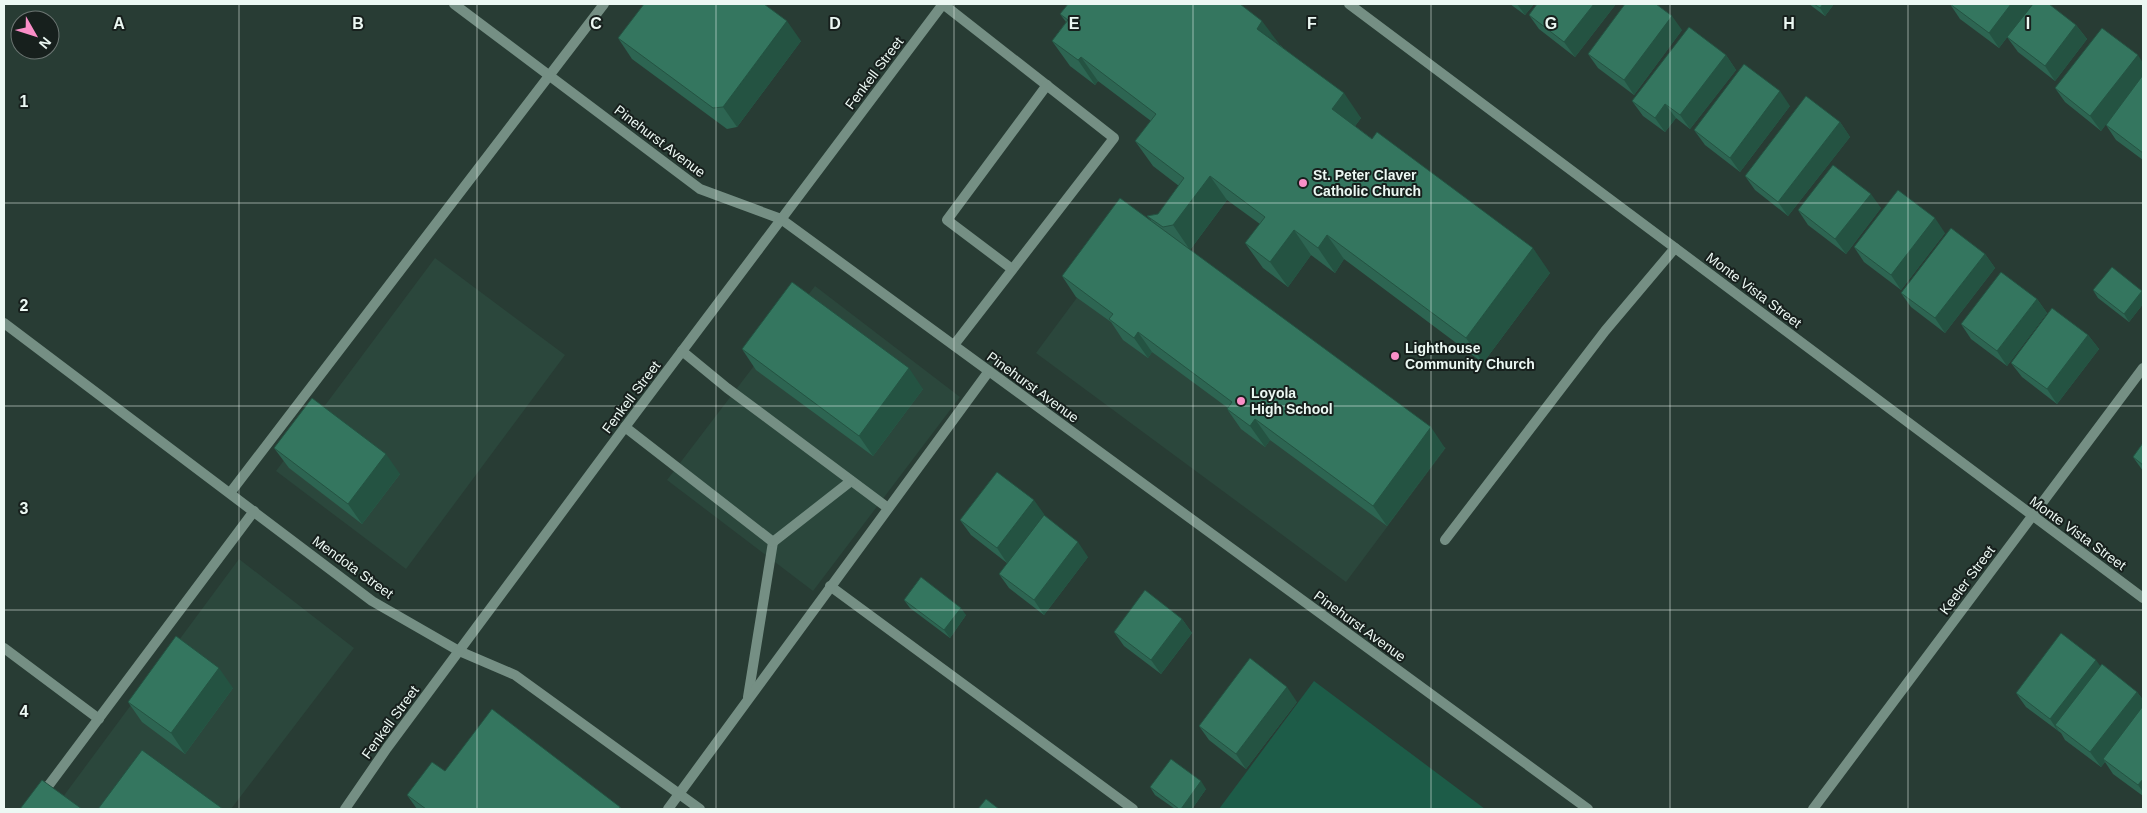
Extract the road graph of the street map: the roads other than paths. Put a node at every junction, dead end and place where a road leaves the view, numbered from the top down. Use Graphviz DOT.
graph roads {
  1 [pos="454,4"];
  2 [pos="604,4"];
  3 [pos="943,4"];
  4 [pos="1349,4"];
  5 [pos="550,76"];
  6 [pos="1047,85"];
  7 [pos="780,219"];
  8 [pos="1675,248"];
  9 [pos="1012,269"];
  10 [pos="4,324"];
  11 [pos="954,345"];
  12 [pos="682,351"];
  13 [pos="2143,368"];
  14 [pos="989,371"];
  15 [pos="625,427"];
  16 [pos="851,481"];
  17 [pos="230,493"];
  18 [pos="888,508"];
  19 [pos="254,511"];
  20 [pos="2031,516"];
  21 [pos="1445,540"];
  22 [pos="773,542"];
  23 [pos="830,586"];
  24 [pos="2143,598"];
  25 [pos="4,648"];
  26 [pos="459,650"];
  27 [pos="748,700"];
  28 [pos="99,718"];
  29 [pos="679,794"];
  30 [pos="32,809"];
  31 [pos="344,809"];
  32 [pos="668,809"];
  33 [pos="700,809"];
  34 [pos="1133,809"];
  35 [pos="1588,809"];
  36 [pos="1813,809"];
  1 -- 5 [label="street, Pinehurst Avenue"];
  2 -- 5 [label="street"];
  3 -- 6 [label="street"];
  3 -- 7 [label="street, Fenkell Street"];
  4 -- 8 [label="street, Monte Vista Street"];
  5 -- 7 [label="street, Pinehurst Avenue"];
  5 -- 17 [label="street"];
  6 -- 9 [label="street"];
  6 -- 9 [label="street"];
  7 -- 11 [label="street, Pinehurst Avenue"];
  7 -- 12 [label="street, Fenkell Street"];
  8 -- 20 [label="street, Monte Vista Street"];
  8 -- 21 [label="street"];
  9 -- 11 [label="street"];
  10 -- 17 [label="street, Mendota Street"];
  11 -- 14 [label="street, Pinehurst Avenue"];
  12 -- 15 [label="street, Fenkell Street"];
  12 -- 16 [label="street"];
  13 -- 20 [label="street, Keeler Street"];
  14 -- 18 [label="street"];
  14 -- 35 [label="street, Pinehurst Avenue"];
  15 -- 22 [label="street"];
  15 -- 26 [label="street, Fenkell Street"];
  16 -- 18 [label="street"];
  16 -- 22 [label="street"];
  17 -- 19 [label="street, Mendota Street"];
  18 -- 23 [label="street"];
  19 -- 26 [label="street, Mendota Street"];
  19 -- 28 [label="street"];
  20 -- 24 [label="street, Monte Vista Street"];
  20 -- 36 [label="street, Keeler Street"];
  22 -- 27 [label="street"];
  23 -- 27 [label="street"];
  23 -- 34 [label="street"];
  25 -- 28 [label="street"];
  26 -- 29 [label="street, Mendota Street"];
  26 -- 31 [label="street, Fenkell Street"];
  27 -- 29 [label="street"];
  28 -- 30 [label="street"];
  29 -- 32 [label="street"];
  29 -- 33 [label="street, Mendota Street"];
}
